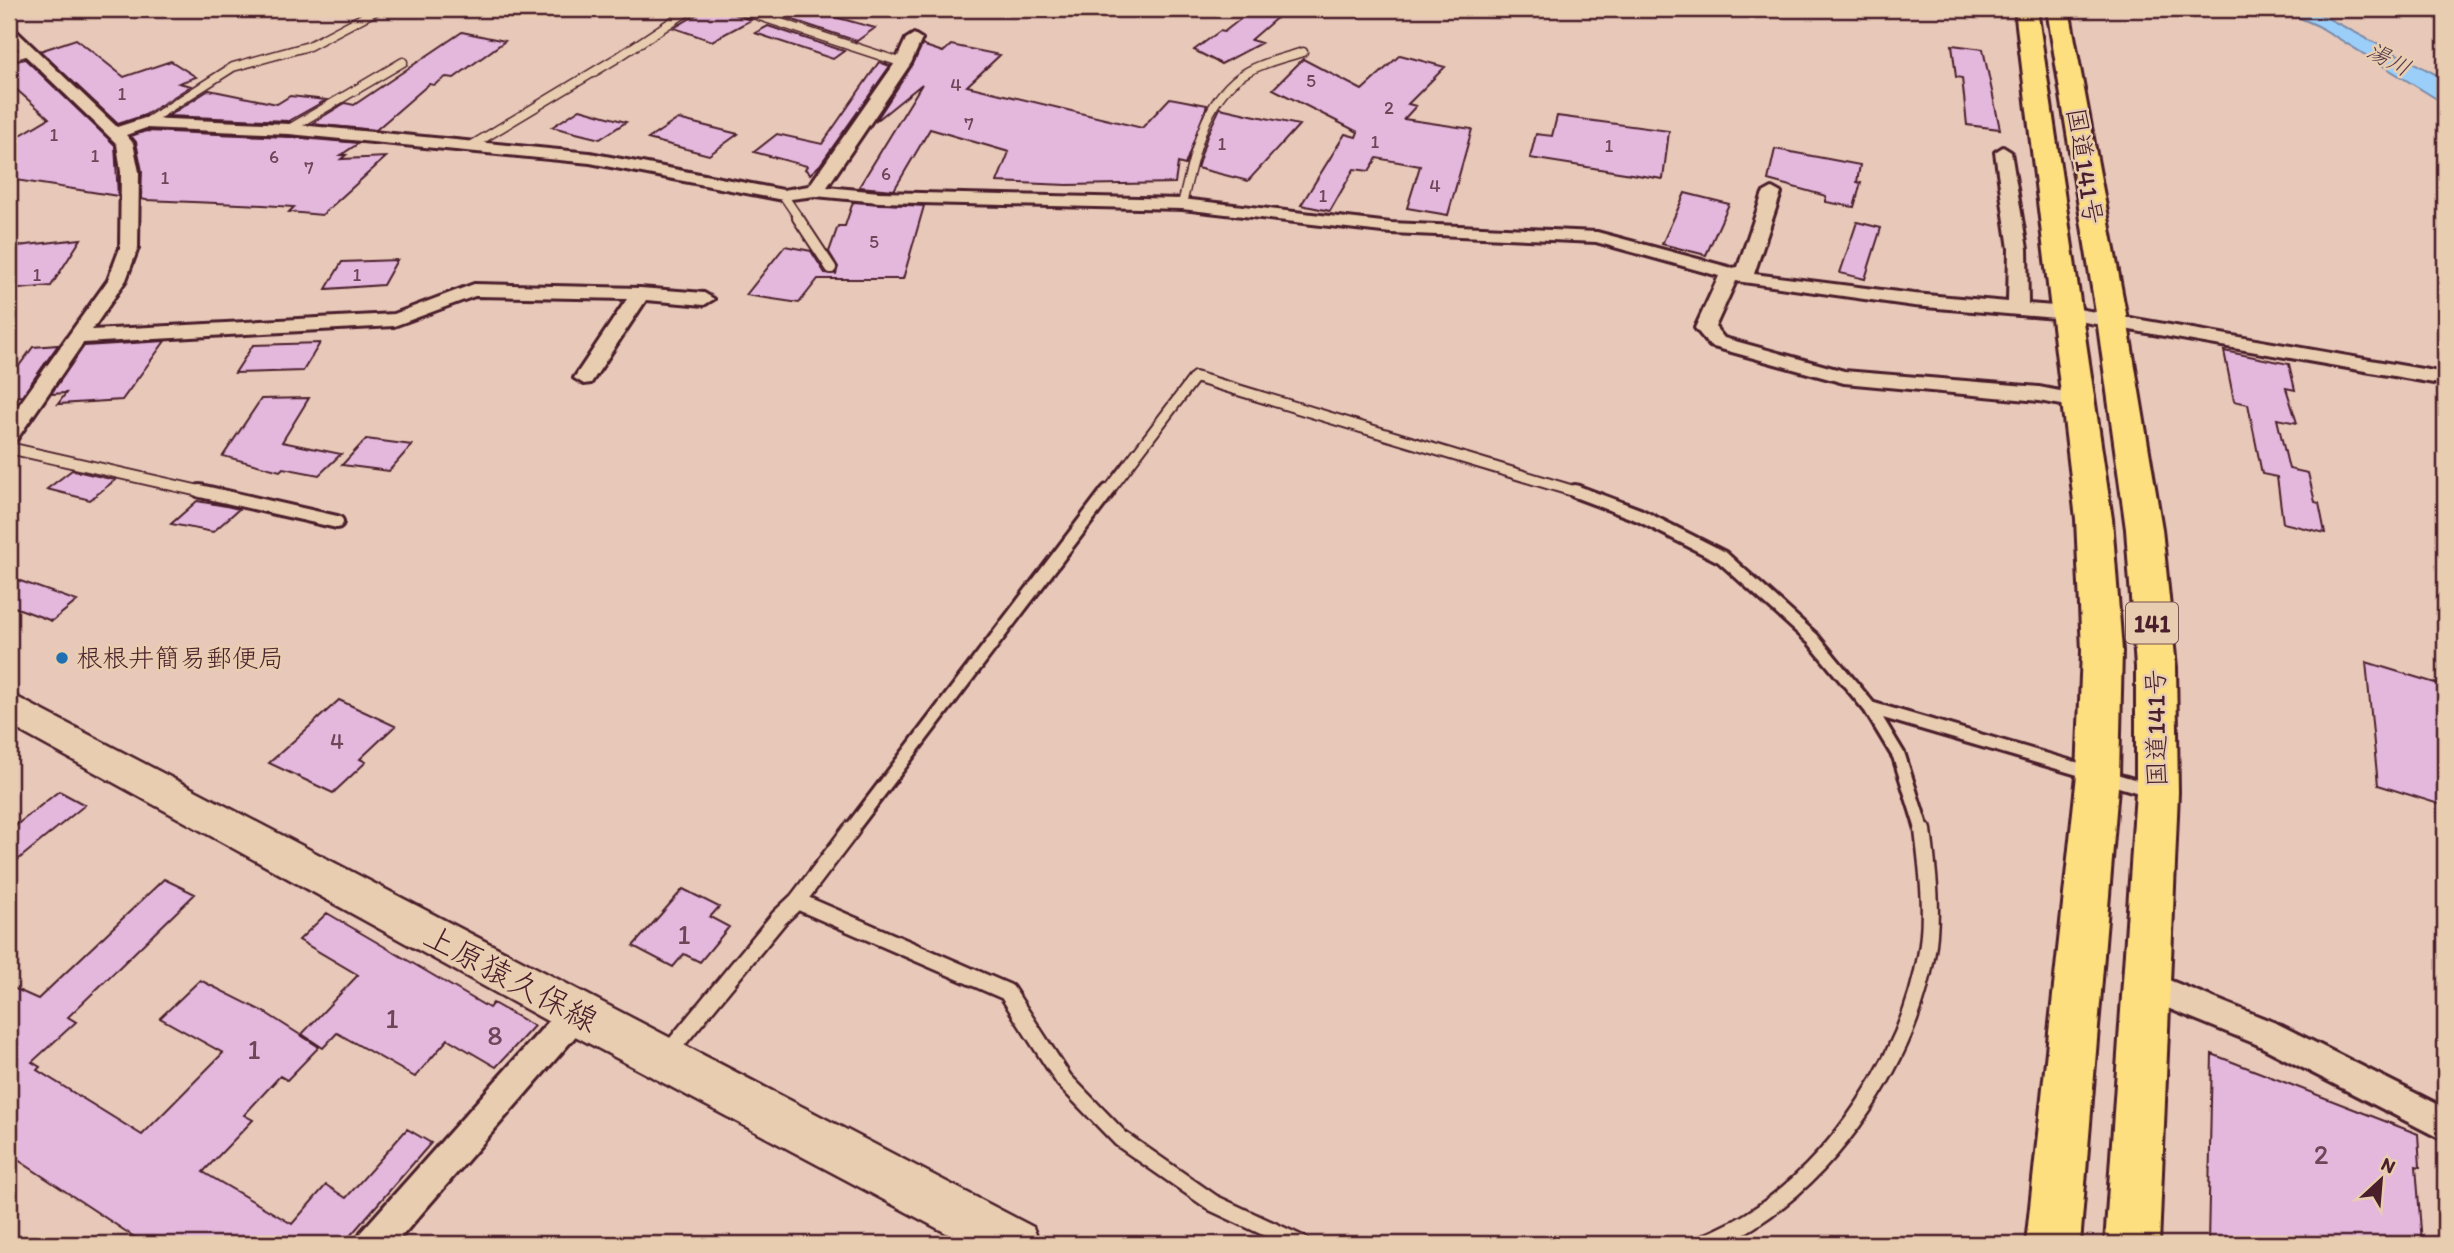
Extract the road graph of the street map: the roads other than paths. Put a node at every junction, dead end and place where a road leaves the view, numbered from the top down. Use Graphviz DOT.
graph roads {
  1 [pos="379,9"];
  2 [pos="691,9"];
  3 [pos="738,9"];
  4 [pos="2026,9"];
  5 [pos="2058,9"];
  6 [pos="9,32"];
  7 [pos="914,39"];
  8 [pos="29,51"];
  9 [pos="1303,52"];
  10 [pos="9,57"];
  11 [pos="403,62"];
  12 [pos="903,63"];
  13 [pos="145,123"];
  14 [pos="289,129"];
  15 [pos="115,133"];
  16 [pos="469,147"];
  17 [pos="2003,152"];
  18 [pos="815,191"];
  19 [pos="1772,193"];
  20 [pos="783,195"];
  21 [pos="1182,204"];
  22 [pos="831,268"];
  23 [pos="1729,274"];
  24 [pos="640,294"];
  25 [pos="704,299"];
  26 [pos="2018,307"];
  27 [pos="2067,313"];
  28 [pos="2112,319"];
  29 [pos="79,337"];
  30 [pos="584,378"];
  31 [pos="2445,379"];
  32 [pos="2079,401"];
  33 [pos="9,434"];
  34 [pos="9,448"];
  35 [pos="337,522"];
  36 [pos="9,708"];
  37 [pos="1870,708"];
  38 [pos="2098,775"];
  39 [pos="2157,792"];
  40 [pos="797,901"];
  41 [pos="2149,986"];
  42 [pos="576,1013"];
  43 [pos="664,1059"];
  44 [pos="2445,1125"];
  45 [pos="373,1244"];
  46 [pos="1016,1244"];
  47 [pos="1301,1244"];
  48 [pos="1704,1244"];
  49 [pos="2053,1244"];
  50 [pos="2132,1244"];
  1 -- 13 [label="lane"];
  2 -- 16 [label="lane"];
  3 -- 12 [label="lane"];
  4 -- 27 [label="highway, 国道141号 / 141"];
  5 -- 28 [label="highway, 国道141号 / 141"];
  6 -- 8 [label="street"];
  7 -- 12 [label="street"];
  8 -- 10 [label="lane"];
  8 -- 15 [label="street"];
  9 -- 21 [label="lane"];
  11 -- 14 [label="lane"];
  12 -- 18 [label="street"];
  13 -- 14 [label="street"];
  13 -- 15 [label="street"];
  14 -- 16 [label="street"];
  15 -- 29 [label="street"];
  16 -- 20 [label="street"];
  17 -- 26 [label="street"];
  18 -- 20 [label="street"];
  18 -- 21 [label="street"];
  19 -- 23 [label="street"];
  20 -- 22 [label="lane"];
  21 -- 23 [label="street"];
  23 -- 26 [label="street"];
  23 -- 32 [label="street"];
  24 -- 25 [label="street"];
  24 -- 29 [label="street"];
  24 -- 30 [label="street"];
  26 -- 27 [label="street"];
  27 -- 28 [label="street"];
  27 -- 32 [label="highway, 国道141号 / 141"];
  28 -- 31 [label="street"];
  28 -- 39 [label="highway, 国道141号 / 141"];
  29 -- 33 [label="street"];
  32 -- 38 [label="highway, 国道141号 / 141"];
  34 -- 35 [label="lane"];
  36 -- 42 [label="main road, 上原猿久保線"];
  37 -- 38 [label="lane"];
  37 -- 40 [label="lane"];
  37 -- 48 [label="lane"];
  38 -- 39 [label="lane"];
  38 -- 49 [label="highway, 国道141号 / 141"];
  39 -- 41 [label="highway, 国道141号 / 141"];
  40 -- 43 [label="lane"];
  40 -- 47 [label="lane"];
  41 -- 44 [label="street"];
  41 -- 50 [label="highway, 国道141号 / 141"];
  42 -- 43 [label="main road, 上原猿久保線"];
  42 -- 45 [label="street"];
  43 -- 46 [label="main road, 上原猿久保線"];
}
